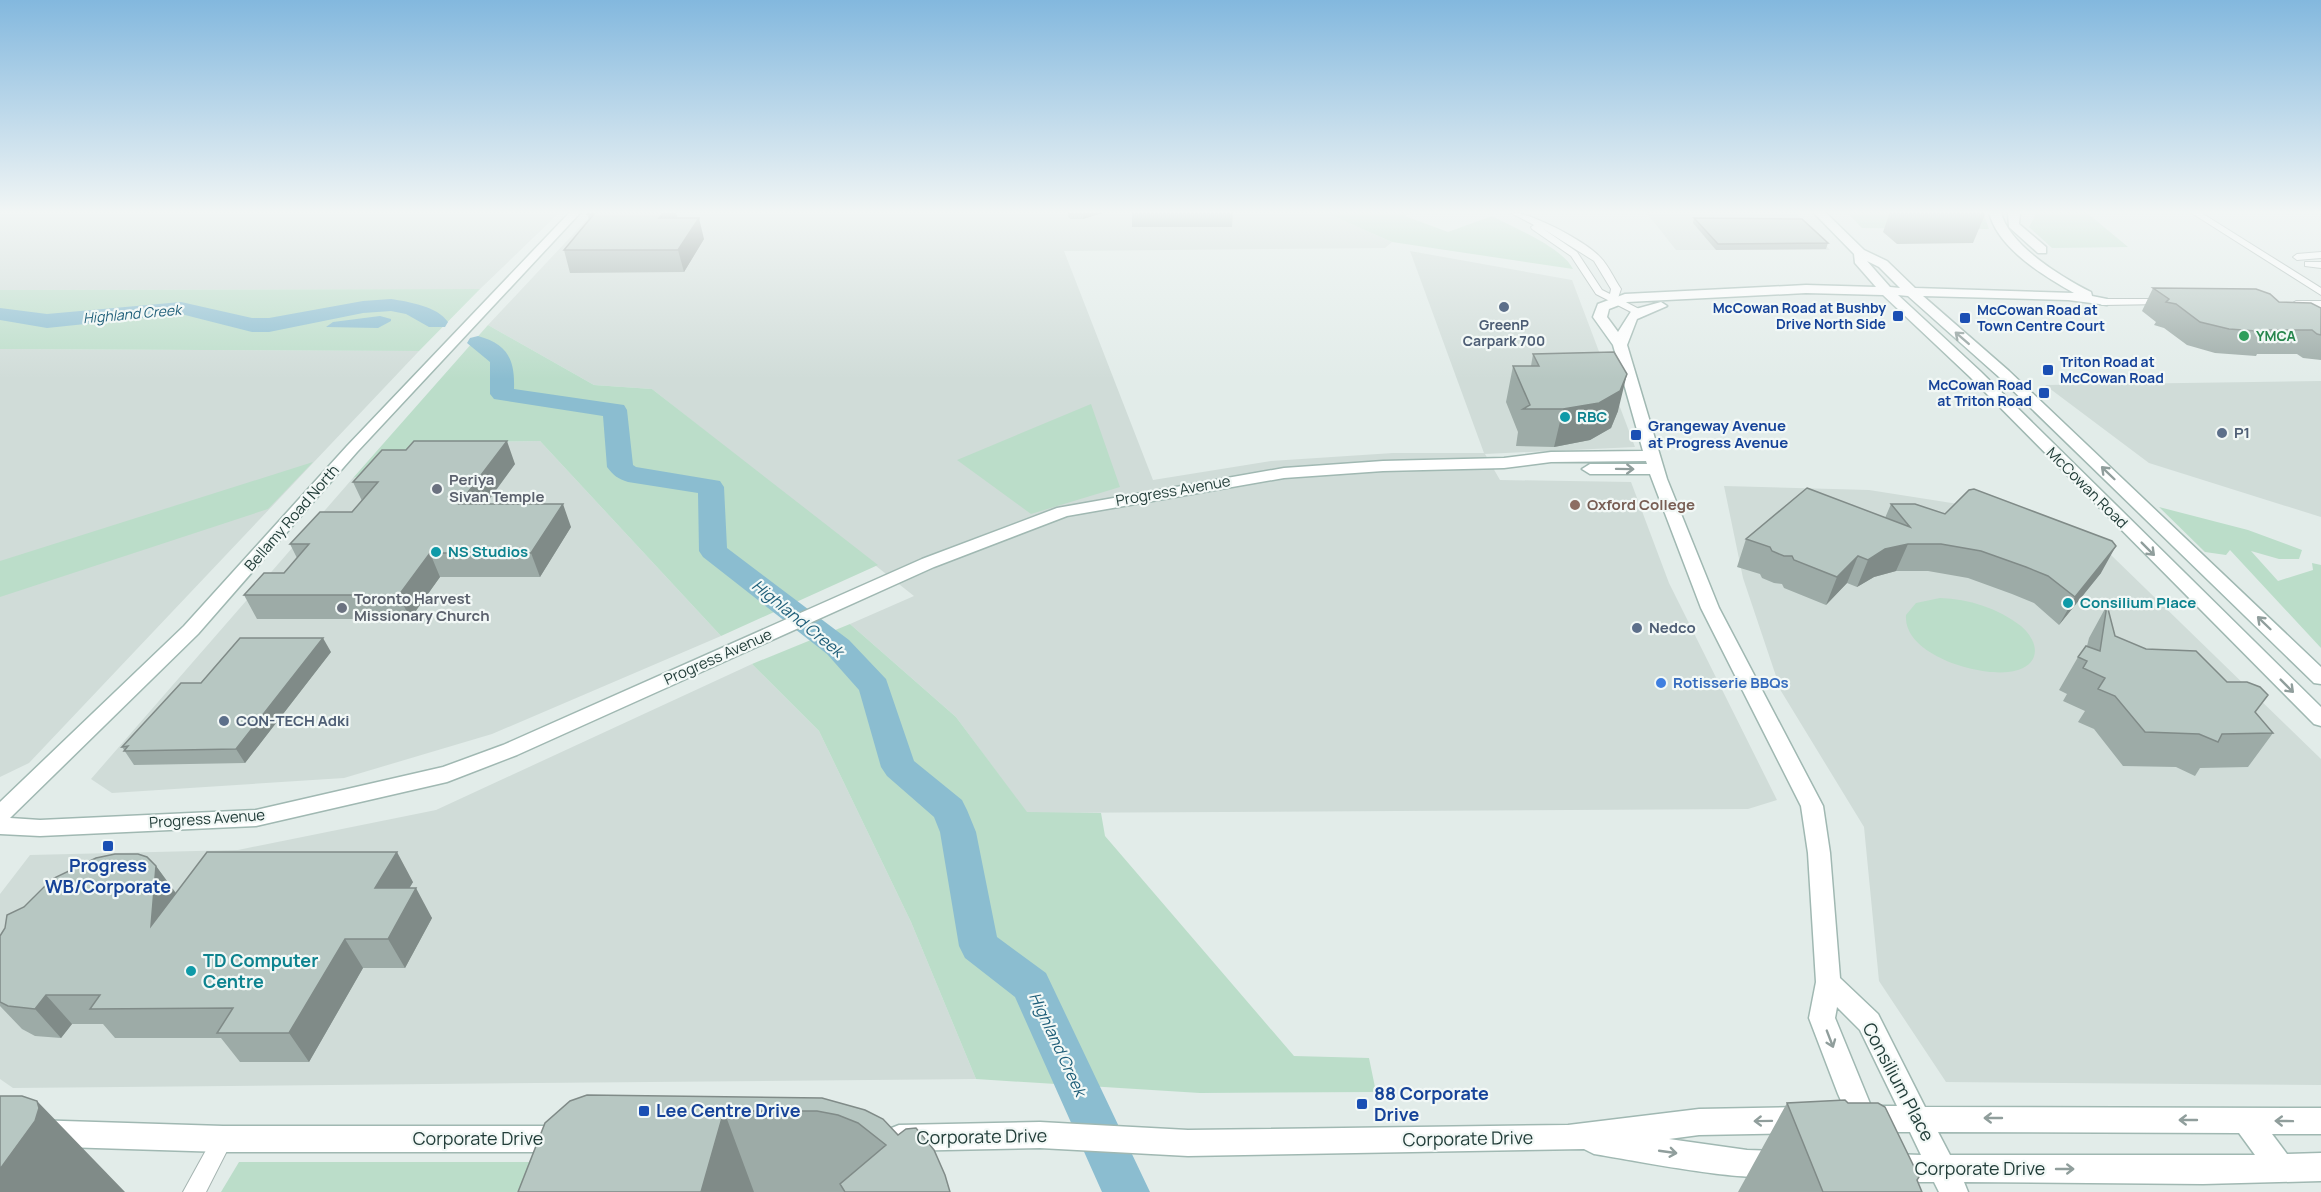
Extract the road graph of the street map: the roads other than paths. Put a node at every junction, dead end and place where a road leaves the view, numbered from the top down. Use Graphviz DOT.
graph roads {
  1 [pos="523,268"];
  2 [pos="1583,268"];
  3 [pos="1602,268"];
  4 [pos="1865,268"];
  5 [pos="1887,268"];
  6 [pos="2046,268"];
  7 [pos="2066,268"];
  8 [pos="2282,268"];
  9 [pos="2321,292"];
  10 [pos="1889,294"];
  11 [pos="1916,295"];
  12 [pos="1692,299"];
  13 [pos="1613,301"];
  14 [pos="2102,302"];
  15 [pos="2176,302"];
  16 [pos="2280,303"];
  17 [pos="2321,304"];
  18 [pos="1636,311"];
  19 [pos="1620,345"];
  20 [pos="1655,463"];
  21 [pos="2321,678"];
  22 [pos="2321,719"];
  23 [pos="0,815"];
  24 [pos="0,826"];
  25 [pos="1828,982"];
  26 [pos="1916,1118"];
  27 [pos="1863,1119"];
  28 [pos="2246,1120"];
  29 [pos="2321,1121"];
  30 [pos="0,1132"];
  31 [pos="874,1138"];
  32 [pos="1568,1138"];
  33 [pos="223,1139"];
  34 [pos="583,1143"];
  35 [pos="1807,1165"];
  36 [pos="2321,1167"];
  37 [pos="2281,1168"];
  38 [pos="1886,1176"];
  39 [pos="1949,1180"];
  40 [pos="194,1192"];
  1 -- 23 [label="street, Bellamy Road North"];
  2 -- 13 [label="street"];
  3 -- 13 [label="street"];
  4 -- 10 [label="street, McCowan Road"];
  5 -- 11 [label="street, McCowan Road"];
  6 -- 14 [label="street"];
  7 -- 14 [label="street"];
  8 -- 9 [label="street"];
  10 -- 11 [label="street"];
  10 -- 12 [label="street"];
  10 -- 22 [label="street, McCowan Road, one-way"];
  11 -- 14 [label="street"];
  21 -- 11 [label="street, McCowan Road, one-way"];
  12 -- 13 [label="street"];
  12 -- 18 [label="street"];
  13 -- 18 [label="street"];
  13 -- 19 [label="street"];
  14 -- 15 [label="street"];
  16 -- 17 [label="street"];
  18 -- 19 [label="street"];
  19 -- 20 [label="street"];
  20 -- 24 [label="street, Progress Avenue"];
  20 -- 25 [label="street"];
  25 -- 26 [label="street, Consilium Place"];
  25 -- 27 [label="street, one-way"];
  26 -- 27 [label="street, Corporate Drive"];
  28 -- 26 [label="street, Corporate Drive, one-way"];
  26 -- 39 [label="street, Consilium Place"];
  27 -- 32 [label="street, Corporate Drive, one-way"];
  27 -- 38 [label="street"];
  29 -- 28 [label="street, Corporate Drive, one-way"];
  28 -- 37 [label="street"];
  30 -- 33 [label="street, Corporate Drive"];
  31 -- 32 [label="street, Corporate Drive"];
  32 -- 35 [label="street, Corporate Drive, one-way"];
  33 -- 34 [label="street, Corporate Drive"];
  33 -- 40 [label="street"];
  36 -- 37 [label="street, Corporate Drive"];
  39 -- 37 [label="street, Corporate Drive, one-way"];
  38 -- 39 [label="street, Corporate Drive"];
}
